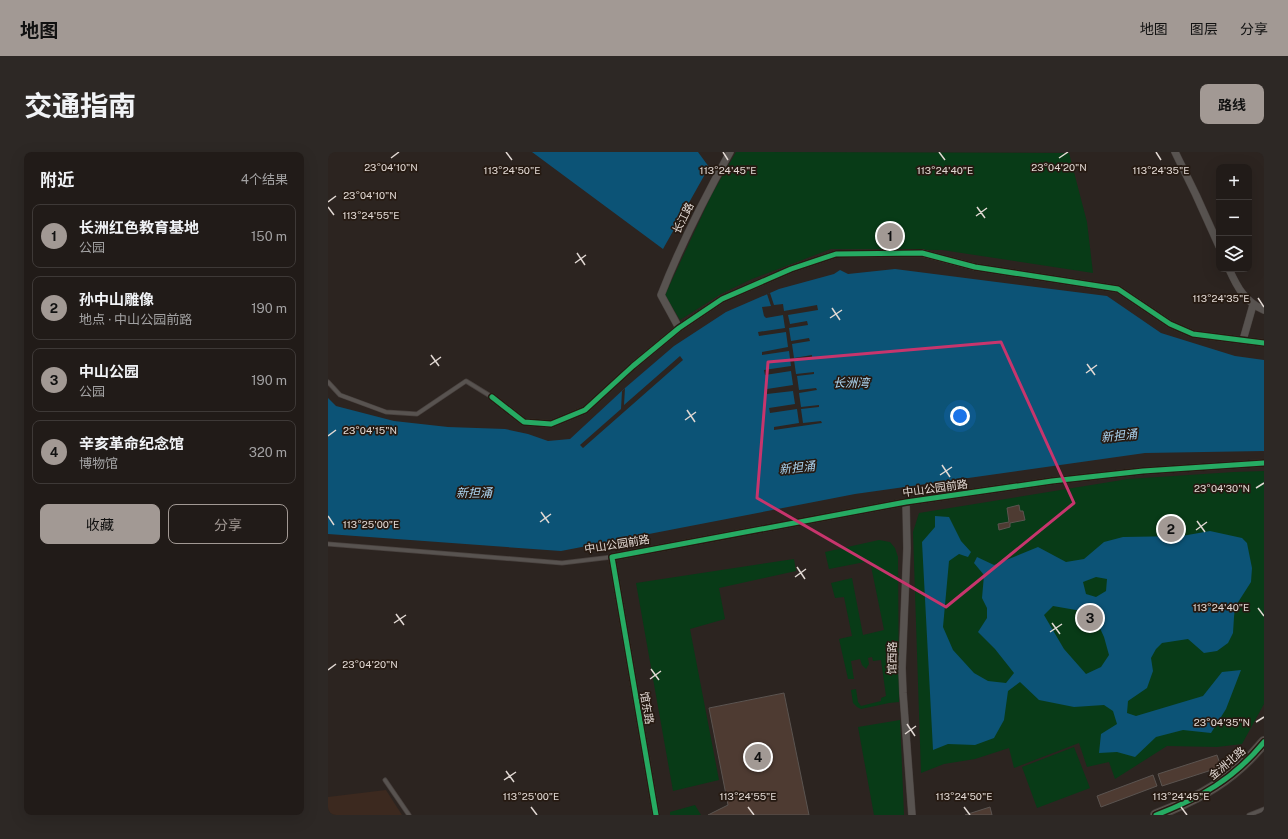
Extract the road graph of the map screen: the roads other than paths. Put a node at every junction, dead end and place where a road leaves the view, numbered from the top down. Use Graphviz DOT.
graph roads {
  1 [pos="730,152"];
  2 [pos="1175,152"];
  3 [pos="1216,239"];
  4 [pos="1230,272"];
  5 [pos="1253,305"];
  6 [pos="1264,310"];
  7 [pos="679,328"];
  8 [pos="1244,340"];
  9 [pos="1264,343"];
  10 [pos="328,382"];
  11 [pos="492,397"];
  12 [pos="1264,463"];
  13 [pos="906,502"];
  14 [pos="328,544"];
  15 [pos="612,557"];
  16 [pos="1263,745"];
  17 [pos="385,780"];
  18 [pos="1264,809"];
  19 [pos="409,815"];
  20 [pos="656,815"];
  21 [pos="912,815"];
  22 [pos="1156,815"];
  23 [pos="1249,815"];
  1 -- 7 [label="street, 长江路"];
  2 -- 3 [label="street"];
  4 -- 5 [label="street"];
  5 -- 6 [label="street"];
  5 -- 8 [label="street"];
  7 -- 8 [label="street"];
  7 -- 11 [label="street"];
  8 -- 9 [label="street"];
  10 -- 11 [label="lane"];
  12 -- 13 [label="street, 中山公园前路"];
  13 -- 15 [label="street, 中山公园前路"];
  13 -- 21 [label="street, 馆西路"];
  14 -- 15 [label="lane, 中山公园前路"];
  15 -- 20 [label="street, 馆东路"];
  16 -- 22 [label="main road, 金洲北路"];
  17 -- 19 [label="lane"];
  18 -- 23 [label="lane"];
}
